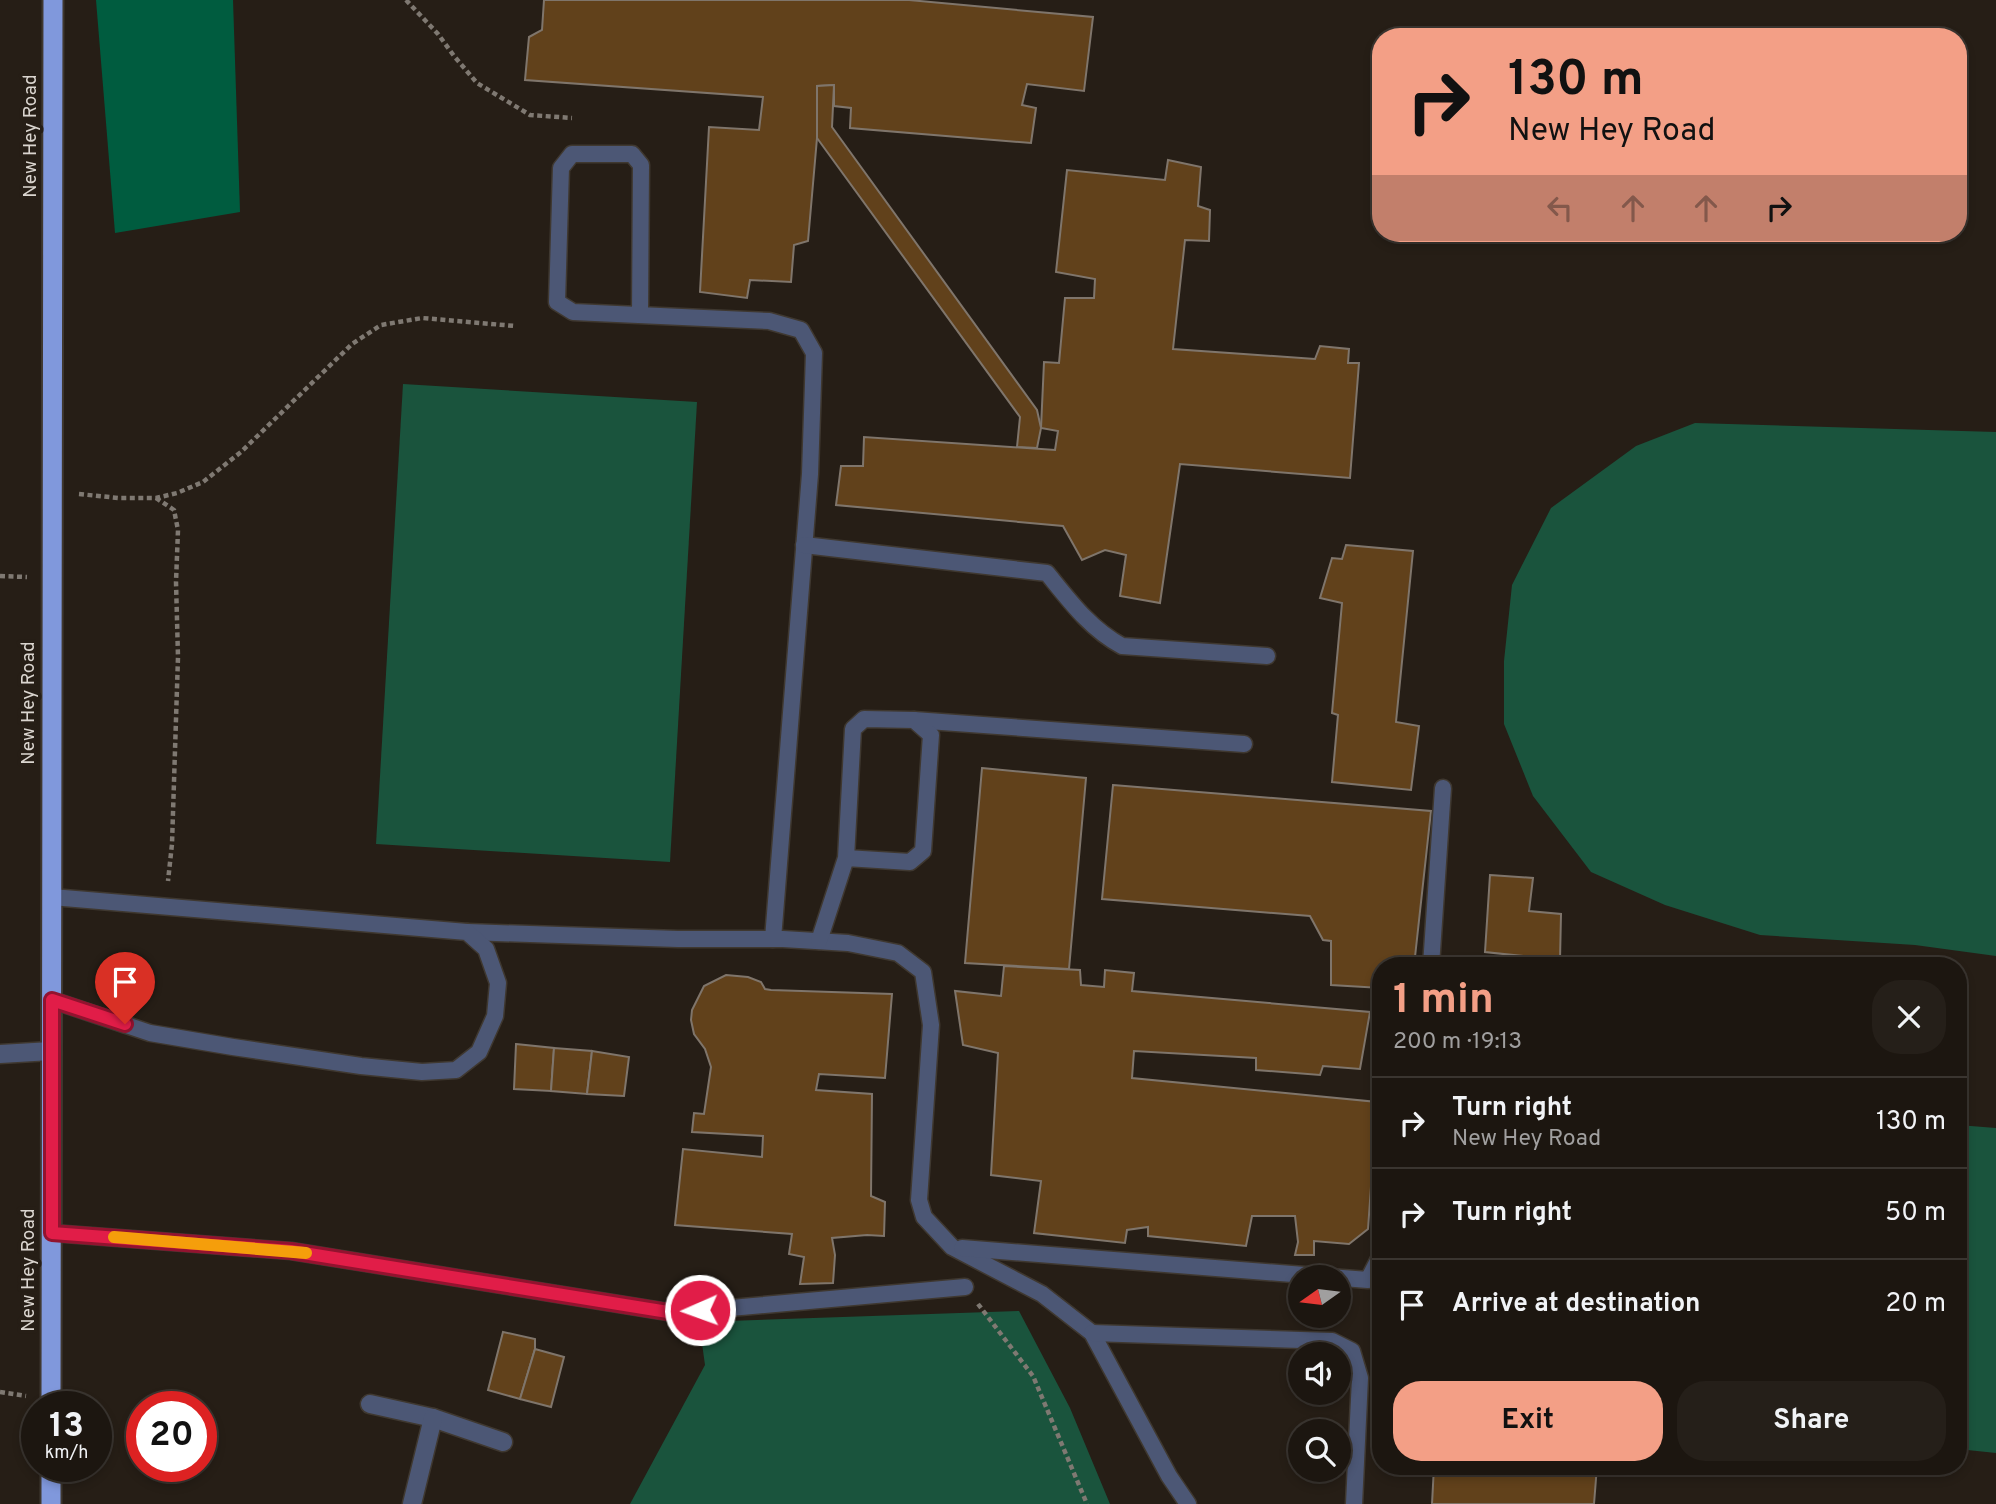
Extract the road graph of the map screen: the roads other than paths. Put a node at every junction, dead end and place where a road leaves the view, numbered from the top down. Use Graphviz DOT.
graph roads {
  1 [pos="53,0"];
  2 [pos="640,315"];
  3 [pos="804,545"];
  4 [pos="1267,656"];
  5 [pos="914,720"];
  6 [pos="1244,744"];
  7 [pos="1443,788"];
  8 [pos="846,858"];
  9 [pos="52,897"];
  10 [pos="467,932"];
  11 [pos="773,939"];
  12 [pos="819,941"];
  13 [pos="1432,957"];
  14 [pos="52,1000"];
  15 [pos="51,1051"];
  16 [pos="0,1054"];
  17 [pos="52,1233"];
  18 [pos="952,1247"];
  19 [pos="1372,1272"];
  20 [pos="965,1287"];
  21 [pos="1091,1333"];
  22 [pos="51,1391"];
  23 [pos="370,1404"];
  24 [pos="433,1418"];
  25 [pos="502,1442"];
  26 [pos="51,1482"];
  27 [pos="51,1504"];
  28 [pos="412,1504"];
  29 [pos="1188,1504"];
  30 [pos="1354,1504"];
  1 -- 9 [label="highway, New Hey Road"];
  2 -- 2 [label="lane"];
  2 -- 3 [label="lane"];
  3 -- 4 [label="lane"];
  3 -- 11 [label="lane"];
  5 -- 6 [label="lane"];
  5 -- 8 [label="lane"];
  5 -- 8 [label="lane"];
  7 -- 13 [label="lane"];
  8 -- 12 [label="lane"];
  9 -- 10 [label="lane"];
  9 -- 14 [label="highway, New Hey Road"];
  10 -- 11 [label="lane"];
  10 -- 14 [label="lane"];
  11 -- 12 [label="lane"];
  12 -- 18 [label="lane"];
  14 -- 15 [label="highway, New Hey Road"];
  15 -- 16 [label="street"];
  15 -- 17 [label="highway, New Hey Road"];
  17 -- 20 [label="lane"];
  17 -- 22 [label="highway, New Hey Road"];
  18 -- 19 [label="lane"];
  18 -- 21 [label="lane"];
  21 -- 29 [label="lane"];
  21 -- 30 [label="lane"];
  23 -- 24 [label="street"];
  24 -- 25 [label="street"];
  24 -- 28 [label="street"];
  26 -- 27 [label="highway"];
}
